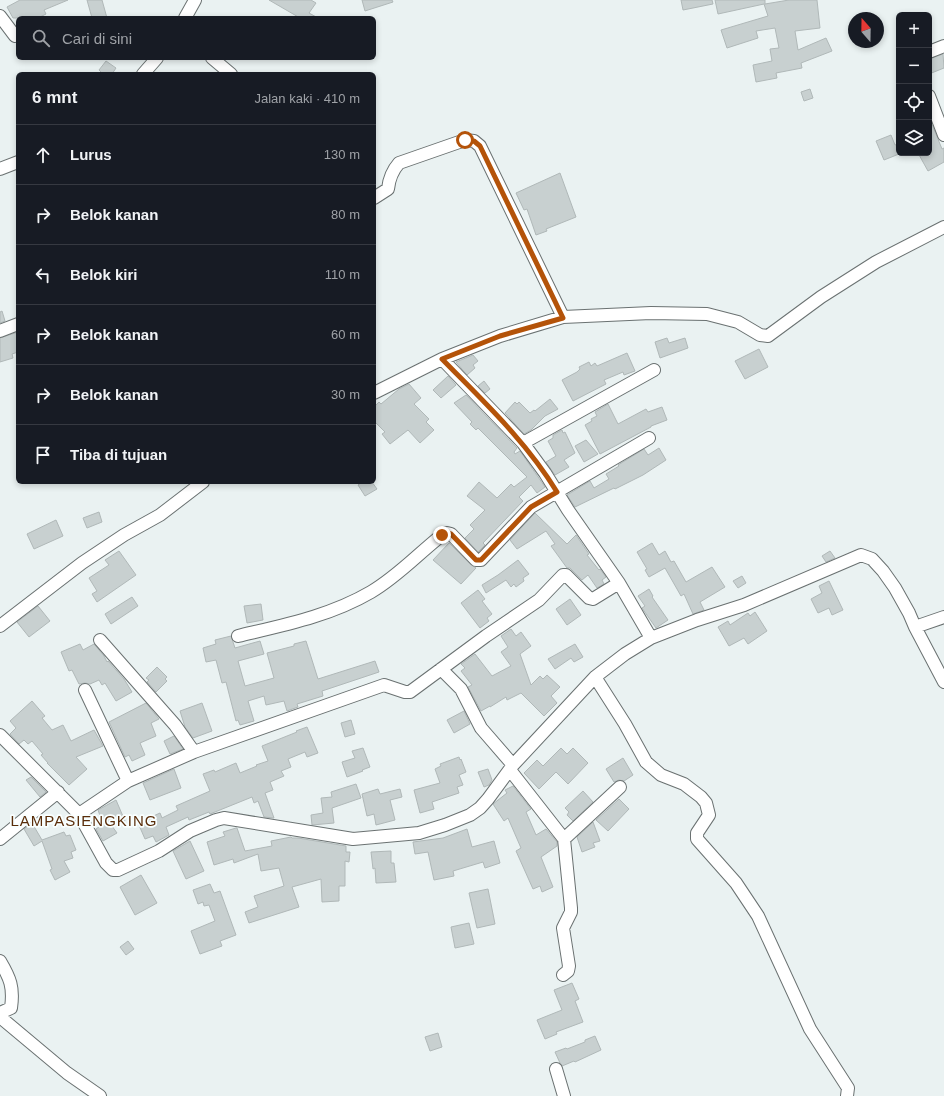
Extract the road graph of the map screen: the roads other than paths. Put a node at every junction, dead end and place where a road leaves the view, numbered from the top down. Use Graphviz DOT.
graph roads {
  1 [pos="195,0"];
  2 [pos="0,16"];
  3 [pos="186,16"];
  4 [pos="15,36"];
  5 [pos="944,46"];
  6 [pos="932,51"];
  7 [pos="155,60"];
  8 [pos="214,60"];
  9 [pos="145,72"];
  10 [pos="229,72"];
  11 [pos="932,104"];
  12 [pos="944,135"];
  13 [pos="16,163"];
  14 [pos="0,169"];
  15 [pos="376,197"];
  16 [pos="944,227"];
  17 [pos="563,318"];
  18 [pos="16,325"];
  19 [pos="0,331"];
  20 [pos="442,359"];
  21 [pos="654,370"];
  22 [pos="376,392"];
  23 [pos="649,438"];
  24 [pos="523,443"];
  25 [pos="201,484"];
  26 [pos="557,492"];
  27 [pos="619,583"];
  28 [pos="944,617"];
  29 [pos="0,626"];
  30 [pos="914,627"];
  31 [pos="238,636"];
  32 [pos="651,638"];
  33 [pos="100,640"];
  34 [pos="441,669"];
  35 [pos="595,677"];
  36 [pos="944,682"];
  37 [pos="85,690"];
  38 [pos="0,735"];
  39 [pos="194,752"];
  40 [pos="512,767"];
  41 [pos="128,781"];
  42 [pos="620,787"];
  43 [pos="58,792"];
  44 [pos="79,814"];
  45 [pos="0,839"];
  46 [pos="564,839"];
  47 [pos="0,961"];
  48 [pos="563,975"];
  49 [pos="0,1013"];
  50 [pos="0,1017"];
  51 [pos="556,1069"];
  52 [pos="100,1096"];
  53 [pos="564,1096"];
  54 [pos="847,1096"];
  1 -- 3 [label="street"];
  2 -- 4 [label="street"];
  5 -- 6 [label="street"];
  7 -- 9 [label="street"];
  8 -- 10 [label="street"];
  11 -- 12 [label="street"];
  13 -- 14 [label="street"];
  15 -- 17 [label="street"];
  16 -- 17 [label="street"];
  17 -- 20 [label="street"];
  18 -- 19 [label="street"];
  20 -- 22 [label="street"];
  20 -- 24 [label="street"];
  21 -- 24 [label="street"];
  23 -- 26 [label="street"];
  24 -- 26 [label="street"];
  25 -- 29 [label="street"];
  26 -- 27 [label="street"];
  26 -- 31 [label="street"];
  27 -- 32 [label="street"];
  27 -- 34 [label="street"];
  28 -- 30 [label="street"];
  30 -- 32 [label="street"];
  30 -- 36 [label="street"];
  32 -- 35 [label="street"];
  33 -- 39 [label="street"];
  34 -- 39 [label="street"];
  34 -- 40 [label="street"];
  35 -- 40 [label="street"];
  35 -- 54 [label="street"];
  37 -- 41 [label="street"];
  38 -- 43 [label="street"];
  39 -- 41 [label="street"];
  40 -- 44 [label="street"];
  40 -- 46 [label="street"];
  41 -- 44 [label="street"];
  42 -- 46 [label="street"];
  43 -- 44 [label="street"];
  43 -- 45 [label="street"];
  46 -- 48 [label="street"];
  47 -- 49 [label="street"];
  50 -- 52 [label="street"];
  51 -- 53 [label="street"];
}
